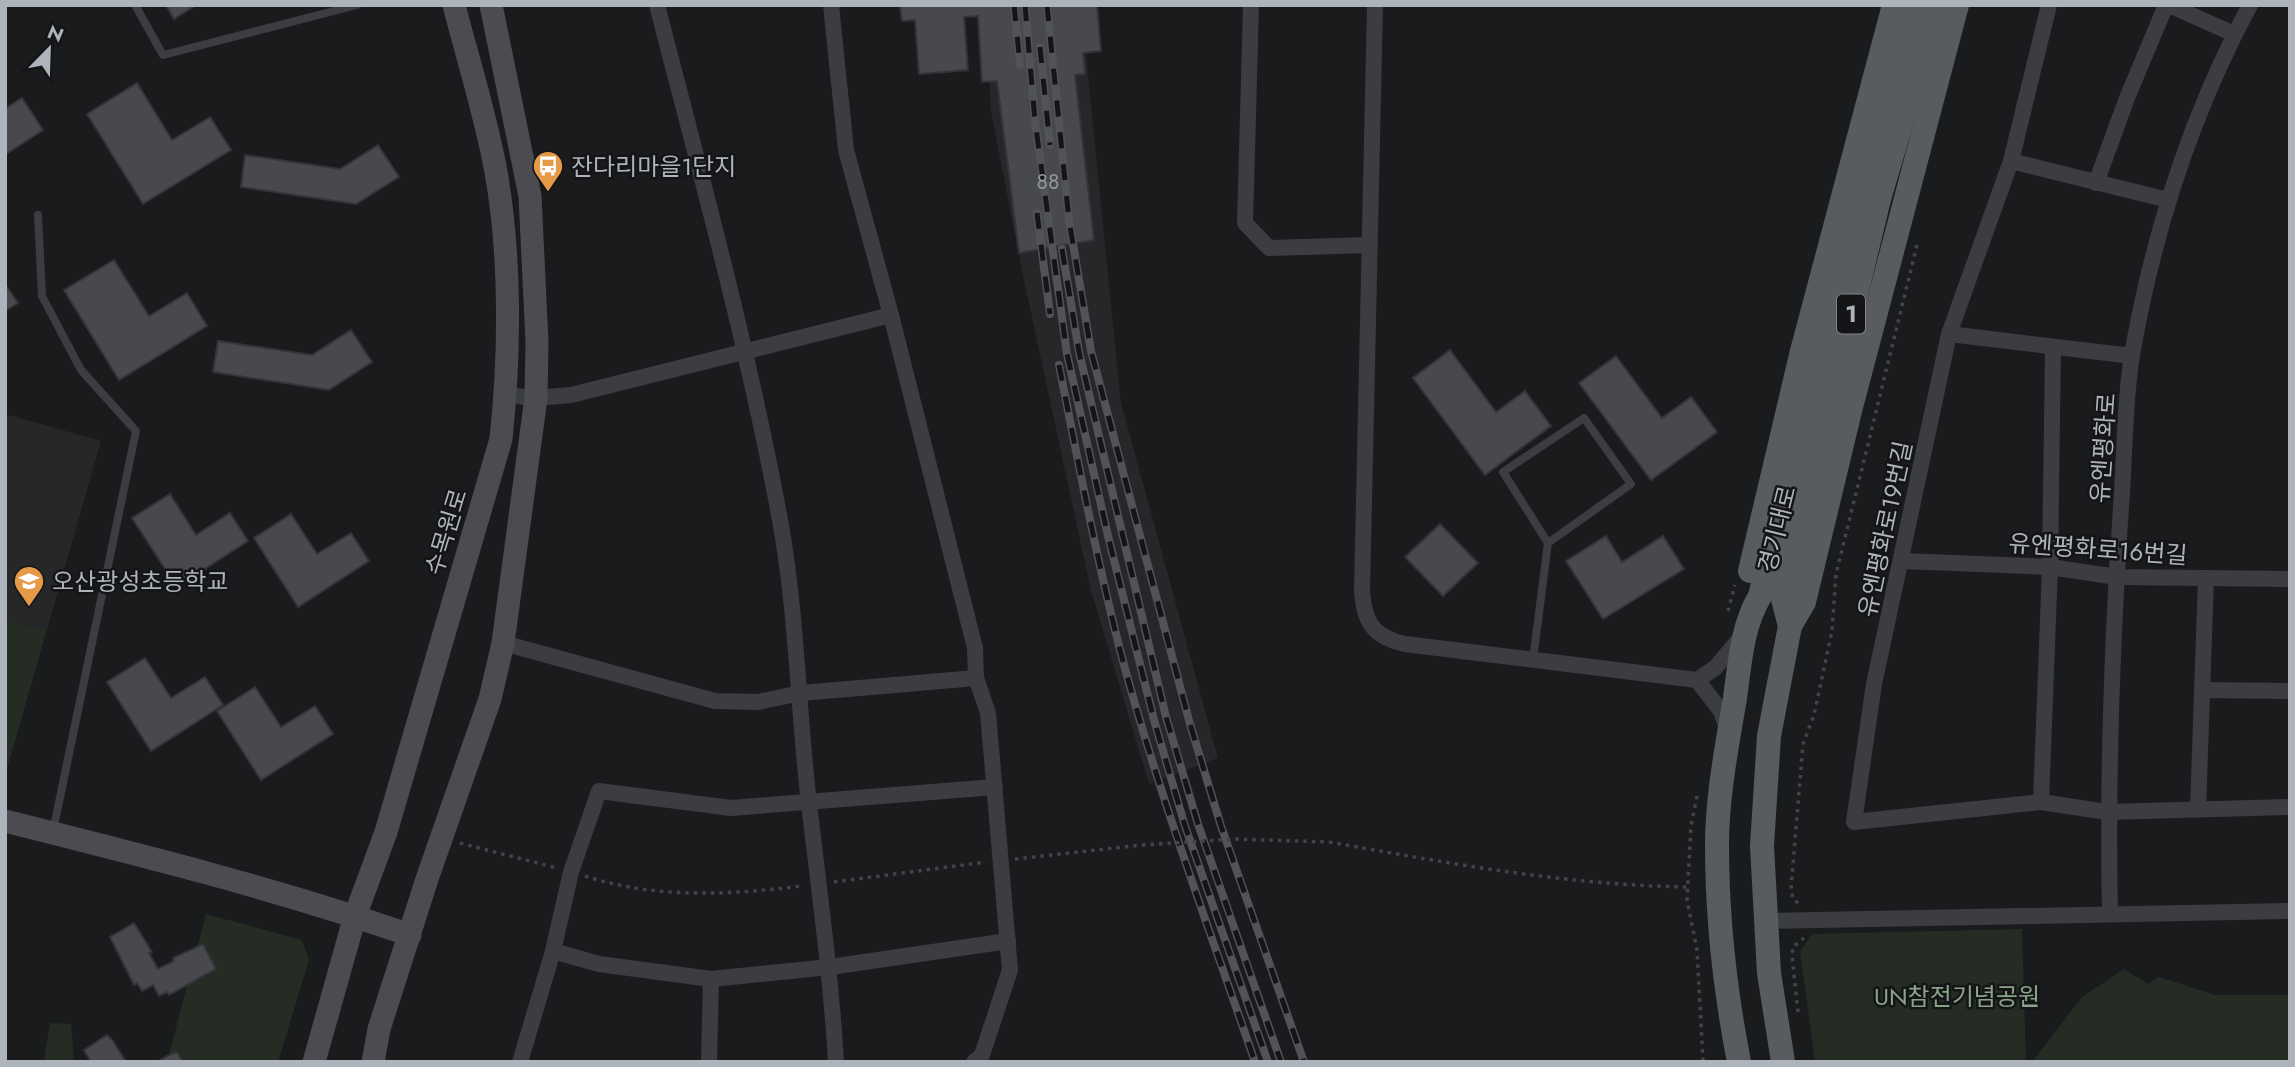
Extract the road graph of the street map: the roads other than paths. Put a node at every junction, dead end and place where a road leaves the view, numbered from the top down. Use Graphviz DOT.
graph roads {
  1 [pos="135,5"];
  2 [pos="357,5"];
  3 [pos="454,5"];
  4 [pos="491,5"];
  5 [pos="503,5"];
  6 [pos="657,5"];
  7 [pos="831,5"];
  8 [pos="1251,5"];
  9 [pos="1375,5"];
  10 [pos="1894,5"];
  11 [pos="1917,5"];
  12 [pos="1936,5"];
  13 [pos="1957,5"];
  14 [pos="2049,5"];
  15 [pos="2168,5"];
  16 [pos="2250,5"];
  17 [pos="2234,34"];
  18 [pos="497,35"];
  19 [pos="2011,161"];
  20 [pos="2096,183"];
  21 [pos="2168,200"];
  22 [pos="38,215"];
  23 [pos="1370,245"];
  24 [pos="891,315"];
  25 [pos="1949,334"];
  26 [pos="2053,347"];
  27 [pos="746,351"];
  28 [pos="2132,356"];
  29 [pos="506,395"];
  30 [pos="536,398"];
  31 [pos="1548,543"];
  32 [pos="1903,561"];
  33 [pos="2050,567"];
  34 [pos="2117,577"];
  35 [pos="2206,578"];
  36 [pos="2290,579"];
  37 [pos="1747,624"];
  38 [pos="1790,626"];
  39 [pos="503,643"];
  40 [pos="1533,660"];
  41 [pos="976,678"];
  42 [pos="1697,680"];
  43 [pos="2202,690"];
  44 [pos="2290,691"];
  45 [pos="801,693"];
  46 [pos="1729,736"];
  47 [pos="995,788"];
  48 [pos="2041,802"];
  49 [pos="809,803"];
  50 [pos="2290,807"];
  51 [pos="2198,809"];
  52 [pos="2107,812"];
  53 [pos="5,821"];
  54 [pos="53,833"];
  55 [pos="2290,911"];
  56 [pos="2110,914"];
  57 [pos="355,916"];
  58 [pos="1765,921"];
  59 [pos="410,935"];
  60 [pos="1008,941"];
  61 [pos="552,951"];
  62 [pos="830,967"];
  63 [pos="711,979"];
  64 [pos="314,1062"];
  65 [pos="373,1062"];
  66 [pos="520,1062"];
  67 [pos="709,1062"];
  68 [pos="836,1062"];
  69 [pos="974,1062"];
  70 [pos="1739,1062"];
  71 [pos="1783,1062"];
  1 -- 2 [label="lane"];
  3 -- 29 [label="street, 수목원로"];
  4 -- 18 [label="street"];
  5 -- 18 [label="street"];
  6 -- 27 [label="street"];
  7 -- 24 [label="street"];
  8 -- 23 [label="street"];
  9 -- 23 [label="street"];
  10 -- 37 [label="main road"];
  11 -- 37 [label="main road, 경기대로 / 1"];
  12 -- 38 [label="main road, 경기대로 / 1"];
  13 -- 38 [label="main road"];
  14 -- 19 [label="street, 유엔평화로19번길"];
  15 -- 17 [label="street"];
  15 -- 20 [label="street"];
  16 -- 17 [label="street, 유엔평화로"];
  17 -- 21 [label="street, 유엔평화로"];
  18 -- 30 [label="street"];
  19 -- 20 [label="street"];
  19 -- 25 [label="street, 유엔평화로19번길"];
  20 -- 21 [label="street"];
  21 -- 28 [label="street, 유엔평화로"];
  22 -- 54 [label="lane"];
  23 -- 40 [label="street"];
  24 -- 27 [label="street"];
  24 -- 41 [label="street"];
  25 -- 26 [label="street"];
  25 -- 32 [label="street, 유엔평화로19번길"];
  26 -- 28 [label="street"];
  26 -- 33 [label="street"];
  27 -- 30 [label="street"];
  27 -- 45 [label="street"];
  28 -- 34 [label="street, 유엔평화로"];
  29 -- 30 [label="street"];
  29 -- 57 [label="street, 수목원로"];
  30 -- 39 [label="street"];
  31 -- 31 [label="lane"];
  31 -- 40 [label="lane"];
  32 -- 33 [label="street, 유엔평화로16번길"];
  32 -- 48 [label="street, 유엔평화로19번길"];
  33 -- 34 [label="street, 유엔평화로16번길"];
  33 -- 48 [label="street"];
  34 -- 35 [label="street, 유엔평화로16번길"];
  34 -- 52 [label="street, 유엔평화로"];
  35 -- 36 [label="street, 유엔평화로16번길"];
  35 -- 43 [label="street"];
  37 -- 42 [label="street"];
  37 -- 46 [label="main road, 경기대로 / 1"];
  38 -- 58 [label="main road, 경기대로 / 1"];
  39 -- 45 [label="street"];
  39 -- 59 [label="street"];
  40 -- 42 [label="street"];
  41 -- 45 [label="street"];
  41 -- 47 [label="street"];
  42 -- 46 [label="street"];
  43 -- 44 [label="street"];
  43 -- 51 [label="street"];
  45 -- 49 [label="street"];
  46 -- 70 [label="main road, 경기대로 / 1"];
  47 -- 49 [label="street"];
  47 -- 60 [label="street"];
  48 -- 52 [label="street, 유엔평화로19번길"];
  49 -- 61 [label="street"];
  49 -- 62 [label="street"];
  50 -- 51 [label="street, 유엔평화로19번길"];
  51 -- 52 [label="street, 유엔평화로19번길"];
  52 -- 56 [label="street, 유엔평화로"];
  53 -- 54 [label="street"];
  54 -- 57 [label="street"];
  55 -- 56 [label="street"];
  56 -- 58 [label="street"];
  57 -- 59 [label="street"];
  57 -- 64 [label="street, 수목원로"];
  58 -- 71 [label="main road, 경기대로 / 1"];
  59 -- 65 [label="street"];
  60 -- 62 [label="street"];
  60 -- 69 [label="street"];
  61 -- 63 [label="street"];
  61 -- 66 [label="street"];
  62 -- 63 [label="street"];
  62 -- 68 [label="street"];
  63 -- 67 [label="street"];
}
